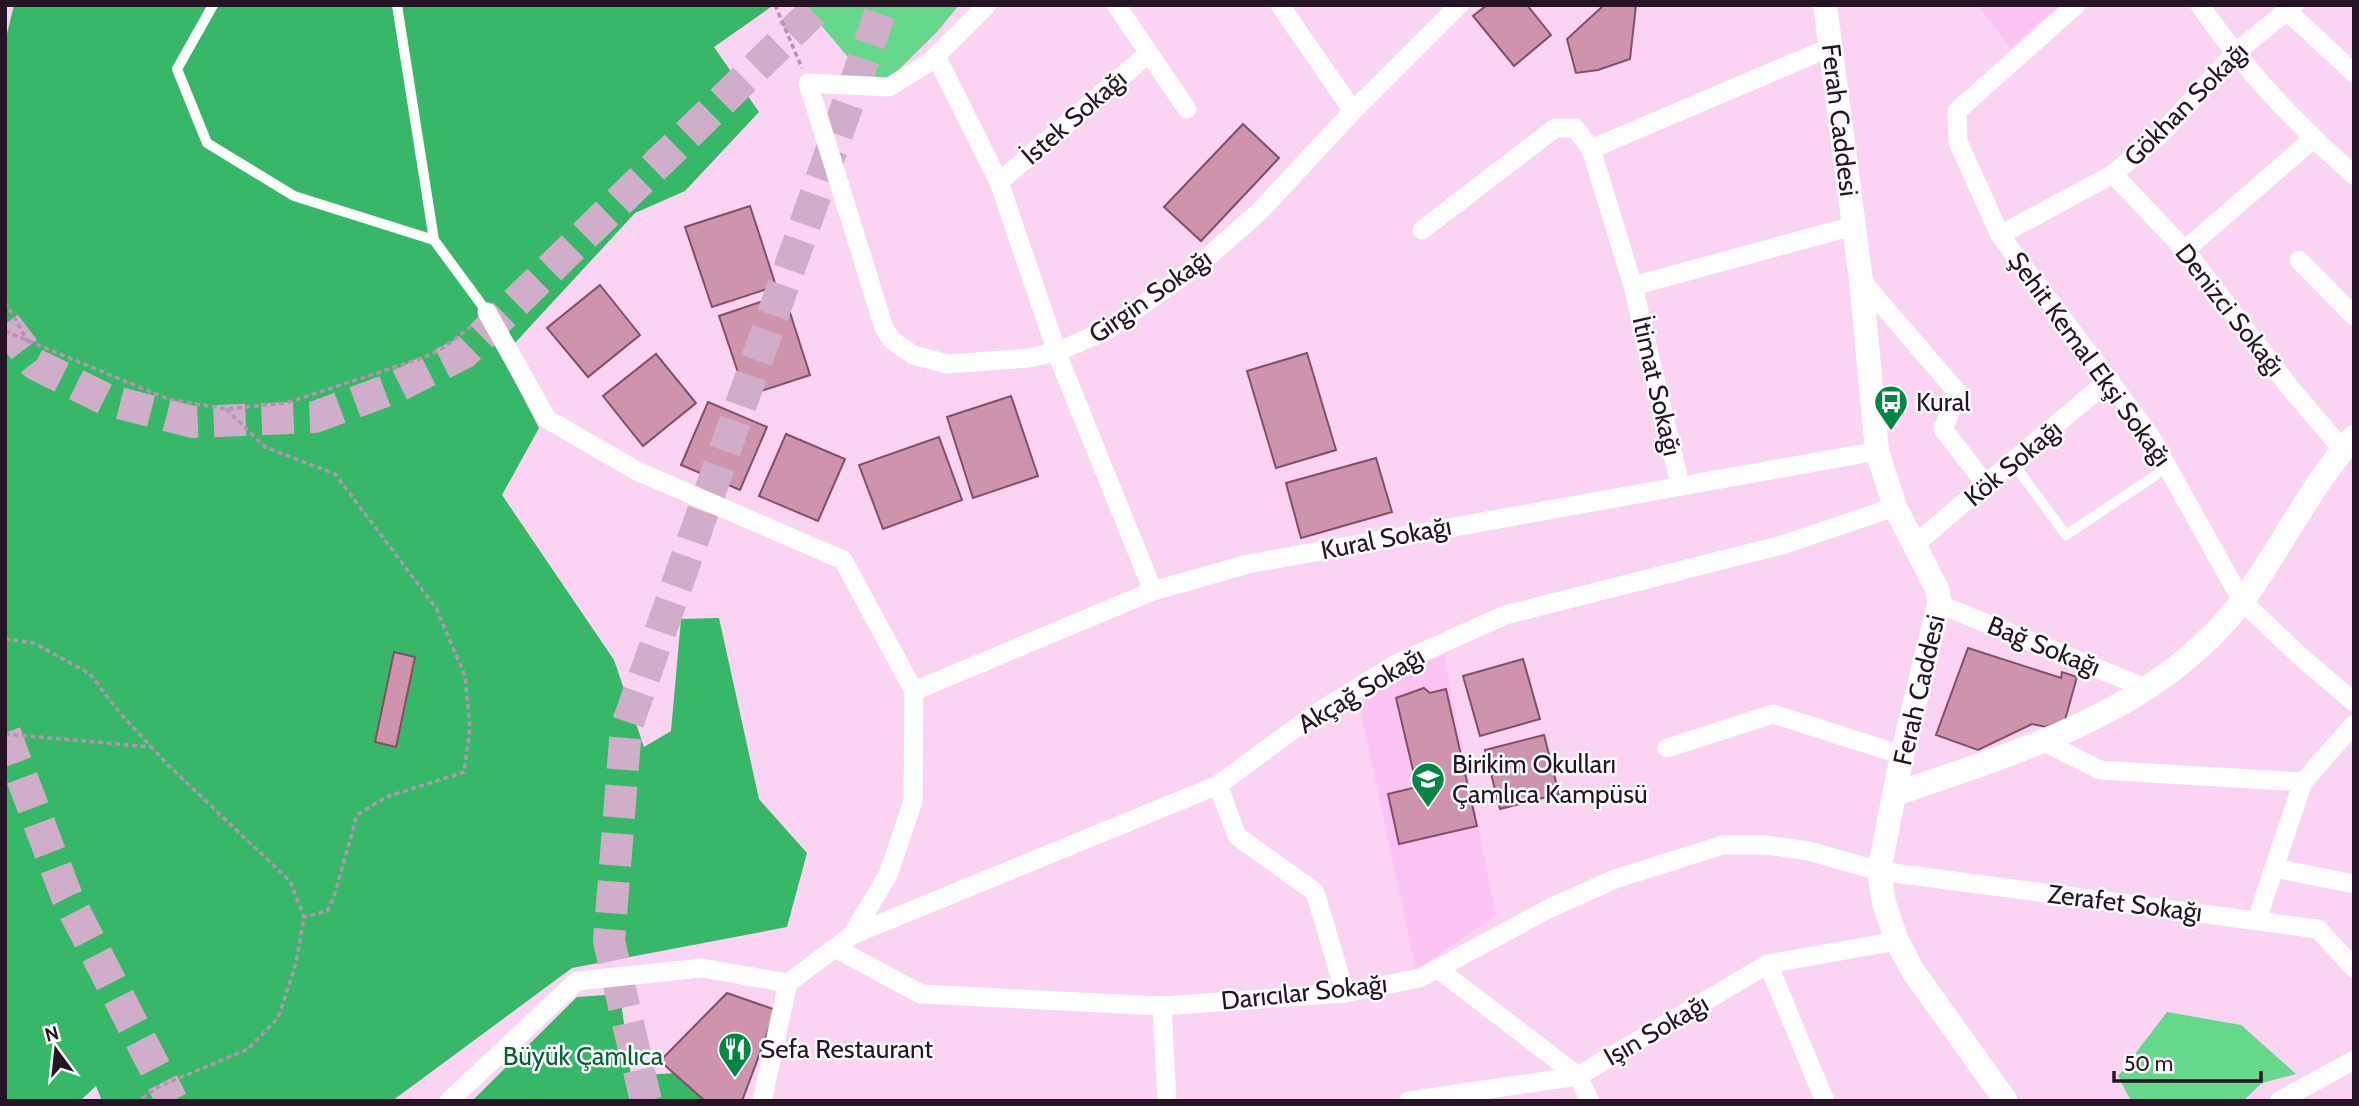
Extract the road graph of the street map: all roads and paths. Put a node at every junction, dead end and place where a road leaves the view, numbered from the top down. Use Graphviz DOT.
graph roads {
  1 [pos="213,5"];
  2 [pos="397,5"];
  3 [pos="775,5"];
  4 [pos="988,5"];
  5 [pos="1116,5"];
  6 [pos="1280,5"];
  7 [pos="1459,5"];
  8 [pos="1825,5"];
  9 [pos="2076,5"];
  10 [pos="2200,5"];
  11 [pos="2290,8"];
  12 [pos="1831,47"];
  13 [pos="1149,52"];
  14 [pos="2234,54"];
  15 [pos="936,56"];
  16 [pos="2354,73"];
  17 [pos="808,83"];
  18 [pos="1188,109"];
  19 [pos="1353,111"];
  20 [pos="2314,139"];
  21 [pos="1591,149"];
  22 [pos="2113,174"];
  23 [pos="2354,175"];
  24 [pos="999,182"];
  25 [pos="1853,226"];
  26 [pos="1422,230"];
  27 [pos="2000,235"];
  28 [pos="435,240"];
  29 [pos="2185,250"];
  30 [pos="2299,260"];
  31 [pos="1861,280"];
  32 [pos="1633,286"];
  33 [pos="5,302"];
  34 [pos="487,312"];
  35 [pos="2354,316"];
  36 [pos="5,331"];
  37 [pos="30,344"];
  38 [pos="1057,352"];
  39 [pos="2110,379"];
  40 [pos="226,409"];
  41 [pos="2348,443"];
  42 [pos="1877,451"];
  43 [pos="2013,463"];
  44 [pos="2168,467"];
  45 [pos="1680,485"];
  46 [pos="1987,486"];
  47 [pos="1895,507"];
  48 [pos="1914,545"];
  49 [pos="1153,591"];
  50 [pos="2242,601"];
  51 [pos="1939,604"];
  52 [pos="5,639"];
  53 [pos="2148,689"];
  54 [pos="914,691"];
  55 [pos="2354,702"];
  56 [pos="2354,724"];
  57 [pos="5,734"];
  58 [pos="2044,742"];
  59 [pos="152,747"];
  60 [pos="1667,748"];
  61 [pos="1902,755"];
  62 [pos="2303,782"];
  63 [pos="1218,785"];
  64 [pos="1896,794"];
  65 [pos="2274,868"];
  66 [pos="1879,872"];
  67 [pos="2354,884"];
  68 [pos="304,917"];
  69 [pos="2256,920"];
  70 [pos="852,935"];
  71 [pos="1897,941"];
  72 [pos="835,948"];
  73 [pos="1768,964"];
  74 [pos="1438,968"];
  75 [pos="2354,968"];
  76 [pos="788,983"];
  77 [pos="1345,993"];
  78 [pos="1162,1006"];
  79 [pos="2354,1060"];
  80 [pos="1578,1076"];
  81 [pos="138,1101"];
  82 [pos="449,1101"];
  83 [pos="762,1101"];
  84 [pos="1167,1101"];
  85 [pos="1409,1101"];
  86 [pos="1590,1101"];
  87 [pos="1825,1101"];
  88 [pos="2006,1101"];
  89 [pos="2278,1101"];
  1 -- 28 [label="lane"];
  2 -- 28 [label="lane"];
  3 -- 17 [label="path"];
  4 -- 15 [label="street"];
  5 -- 13 [label="street"];
  6 -- 19 [label="street"];
  7 -- 19 [label="street, Girgin Sokağı"];
  8 -- 12 [label="street, Ferah Caddesi"];
  9 -- 27 [label="street, Şehit Kemal Ekşi Sokağı"];
  10 -- 14 [label="street"];
  11 -- 14 [label="street, Gökhan Sokağı"];
  11 -- 16 [label="street"];
  12 -- 21 [label="street"];
  12 -- 25 [label="street, Ferah Caddesi"];
  13 -- 18 [label="street"];
  13 -- 24 [label="street, İstek Sokağı"];
  14 -- 20 [label="street"];
  14 -- 22 [label="street, Gökhan Sokağı"];
  15 -- 17 [label="street"];
  15 -- 24 [label="street"];
  17 -- 38 [label="street, Girgin Sokağı"];
  19 -- 38 [label="street, Girgin Sokağı"];
  20 -- 23 [label="street"];
  20 -- 29 [label="street"];
  21 -- 26 [label="street"];
  21 -- 32 [label="street, İtimat Sokağı"];
  22 -- 27 [label="street, Gökhan Sokağı"];
  22 -- 29 [label="street, Denizci Sokağı"];
  24 -- 38 [label="street"];
  25 -- 31 [label="street, Ferah Caddesi"];
  25 -- 32 [label="street"];
  27 -- 39 [label="street, Şehit Kemal Ekşi Sokağı"];
  28 -- 34 [label="lane"];
  29 -- 41 [label="street, Denizci Sokağı"];
  30 -- 35 [label="street"];
  31 -- 42 [label="street, Ferah Caddesi"];
  31 -- 46 [label="street"];
  32 -- 45 [label="street, İtimat Sokağı"];
  33 -- 37 [label="path"];
  34 -- 40 [label="path"];
  34 -- 54 [label="street"];
  36 -- 37 [label="path"];
  37 -- 40 [label="path"];
  38 -- 49 [label="street"];
  39 -- 43 [label="street, Kök Sokağı"];
  39 -- 44 [label="street, Şehit Kemal Ekşi Sokağı"];
  40 -- 68 [label="path"];
  41 -- 50 [label="street"];
  42 -- 45 [label="street, Kural Sokağı"];
  42 -- 47 [label="street, Ferah Caddesi"];
  43 -- 44 [label="lane"];
  43 -- 46 [label="street, Kök Sokağı"];
  44 -- 50 [label="street, Şehit Kemal Ekşi Sokağı"];
  45 -- 49 [label="street, Kural Sokağı"];
  46 -- 48 [label="street, Kök Sokağı"];
  47 -- 48 [label="street, Ferah Caddesi"];
  47 -- 63 [label="street, Akçağ Sokağı"];
  48 -- 51 [label="street, Ferah Caddesi"];
  49 -- 54 [label="street, Kural Sokağı"];
  50 -- 53 [label="street"];
  50 -- 55 [label="street, Şehit Kemal Ekşi Sokağı"];
  51 -- 53 [label="street, Bağ Sokağı"];
  51 -- 61 [label="street, Ferah Caddesi"];
  52 -- 59 [label="path"];
  53 -- 58 [label="street"];
  54 -- 70 [label="street"];
  56 -- 62 [label="street"];
  57 -- 59 [label="path"];
  58 -- 62 [label="street"];
  58 -- 64 [label="street"];
  59 -- 68 [label="path"];
  60 -- 61 [label="street"];
  61 -- 64 [label="street, Ferah Caddesi"];
  62 -- 65 [label="street"];
  63 -- 70 [label="street, Akçağ Sokağı"];
  63 -- 77 [label="street"];
  64 -- 66 [label="street, Ferah Caddesi"];
  65 -- 67 [label="street"];
  65 -- 69 [label="street"];
  66 -- 69 [label="street, Zerafet Sokağı"];
  66 -- 71 [label="street, Ferah Caddesi"];
  66 -- 74 [label="street, Darıcılar Sokağı"];
  68 -- 81 [label="path"];
  69 -- 75 [label="street, Zerafet Sokağı"];
  70 -- 72 [label="street"];
  71 -- 73 [label="street, Işın Sokağı"];
  71 -- 88 [label="street, Ferah Caddesi"];
  72 -- 76 [label="street"];
  72 -- 78 [label="street, Darıcılar Sokağı"];
  73 -- 80 [label="street, Işın Sokağı"];
  73 -- 87 [label="street"];
  74 -- 77 [label="street, Darıcılar Sokağı"];
  74 -- 80 [label="street"];
  76 -- 82 [label="street"];
  76 -- 83 [label="street"];
  77 -- 78 [label="street, Darıcılar Sokağı"];
  78 -- 84 [label="street"];
  79 -- 89 [label="street"];
  80 -- 85 [label="street, Işın Sokağı"];
  80 -- 86 [label="street"];
}
